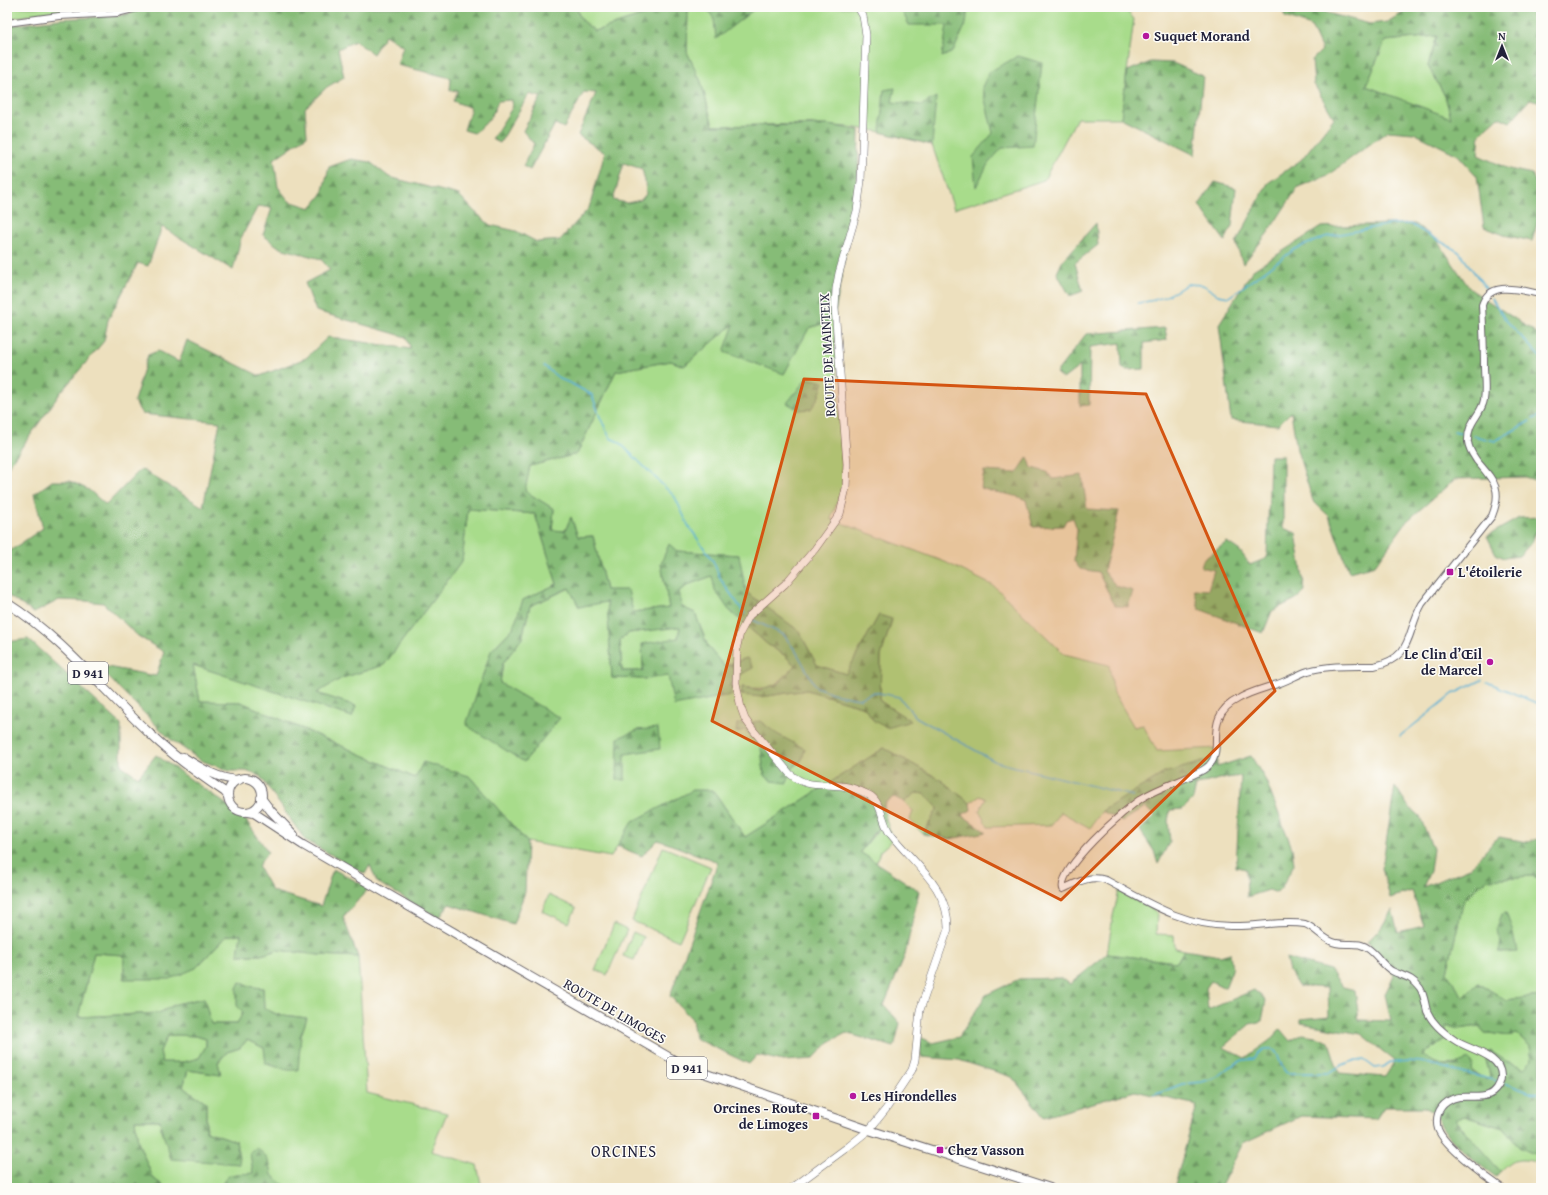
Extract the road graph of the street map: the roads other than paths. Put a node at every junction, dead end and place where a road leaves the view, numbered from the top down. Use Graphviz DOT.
graph roads {
  1 [pos="141,7"];
  2 [pos="858,7"];
  3 [pos="7,23"];
  4 [pos="1541,294"];
  5 [pos="7,603"];
  6 [pos="165,748"];
  7 [pos="239,780"];
  8 [pos="228,796"];
  9 [pos="261,798"];
  10 [pos="249,812"];
  11 [pos="303,845"];
  12 [pos="869,1130"];
  13 [pos="792,1188"];
  14 [pos="1050,1188"];
  15 [pos="1502,1188"];
  1 -- 3 [label="street"];
  2 -- 12 [label="main road, ROUTE DE MAINTEIX"];
  4 -- 15 [label="street"];
  5 -- 6 [label="main road, D 941"];
  6 -- 7 [label="main road, D 941"];
  6 -- 8 [label="main road, D 941"];
  7 -- 8 [label="main road"];
  7 -- 9 [label="main road"];
  8 -- 10 [label="main road"];
  9 -- 10 [label="main road"];
  9 -- 11 [label="main road, ROUTE DE LIMOGES / D 941"];
  10 -- 11 [label="main road, ROUTE DE LIMOGES / D 941"];
  11 -- 12 [label="main road, ROUTE DE LIMOGES / D 941"];
  12 -- 13 [label="main road"];
  12 -- 14 [label="main road, ROUTE DE LIMOGES / D 941"];
}
